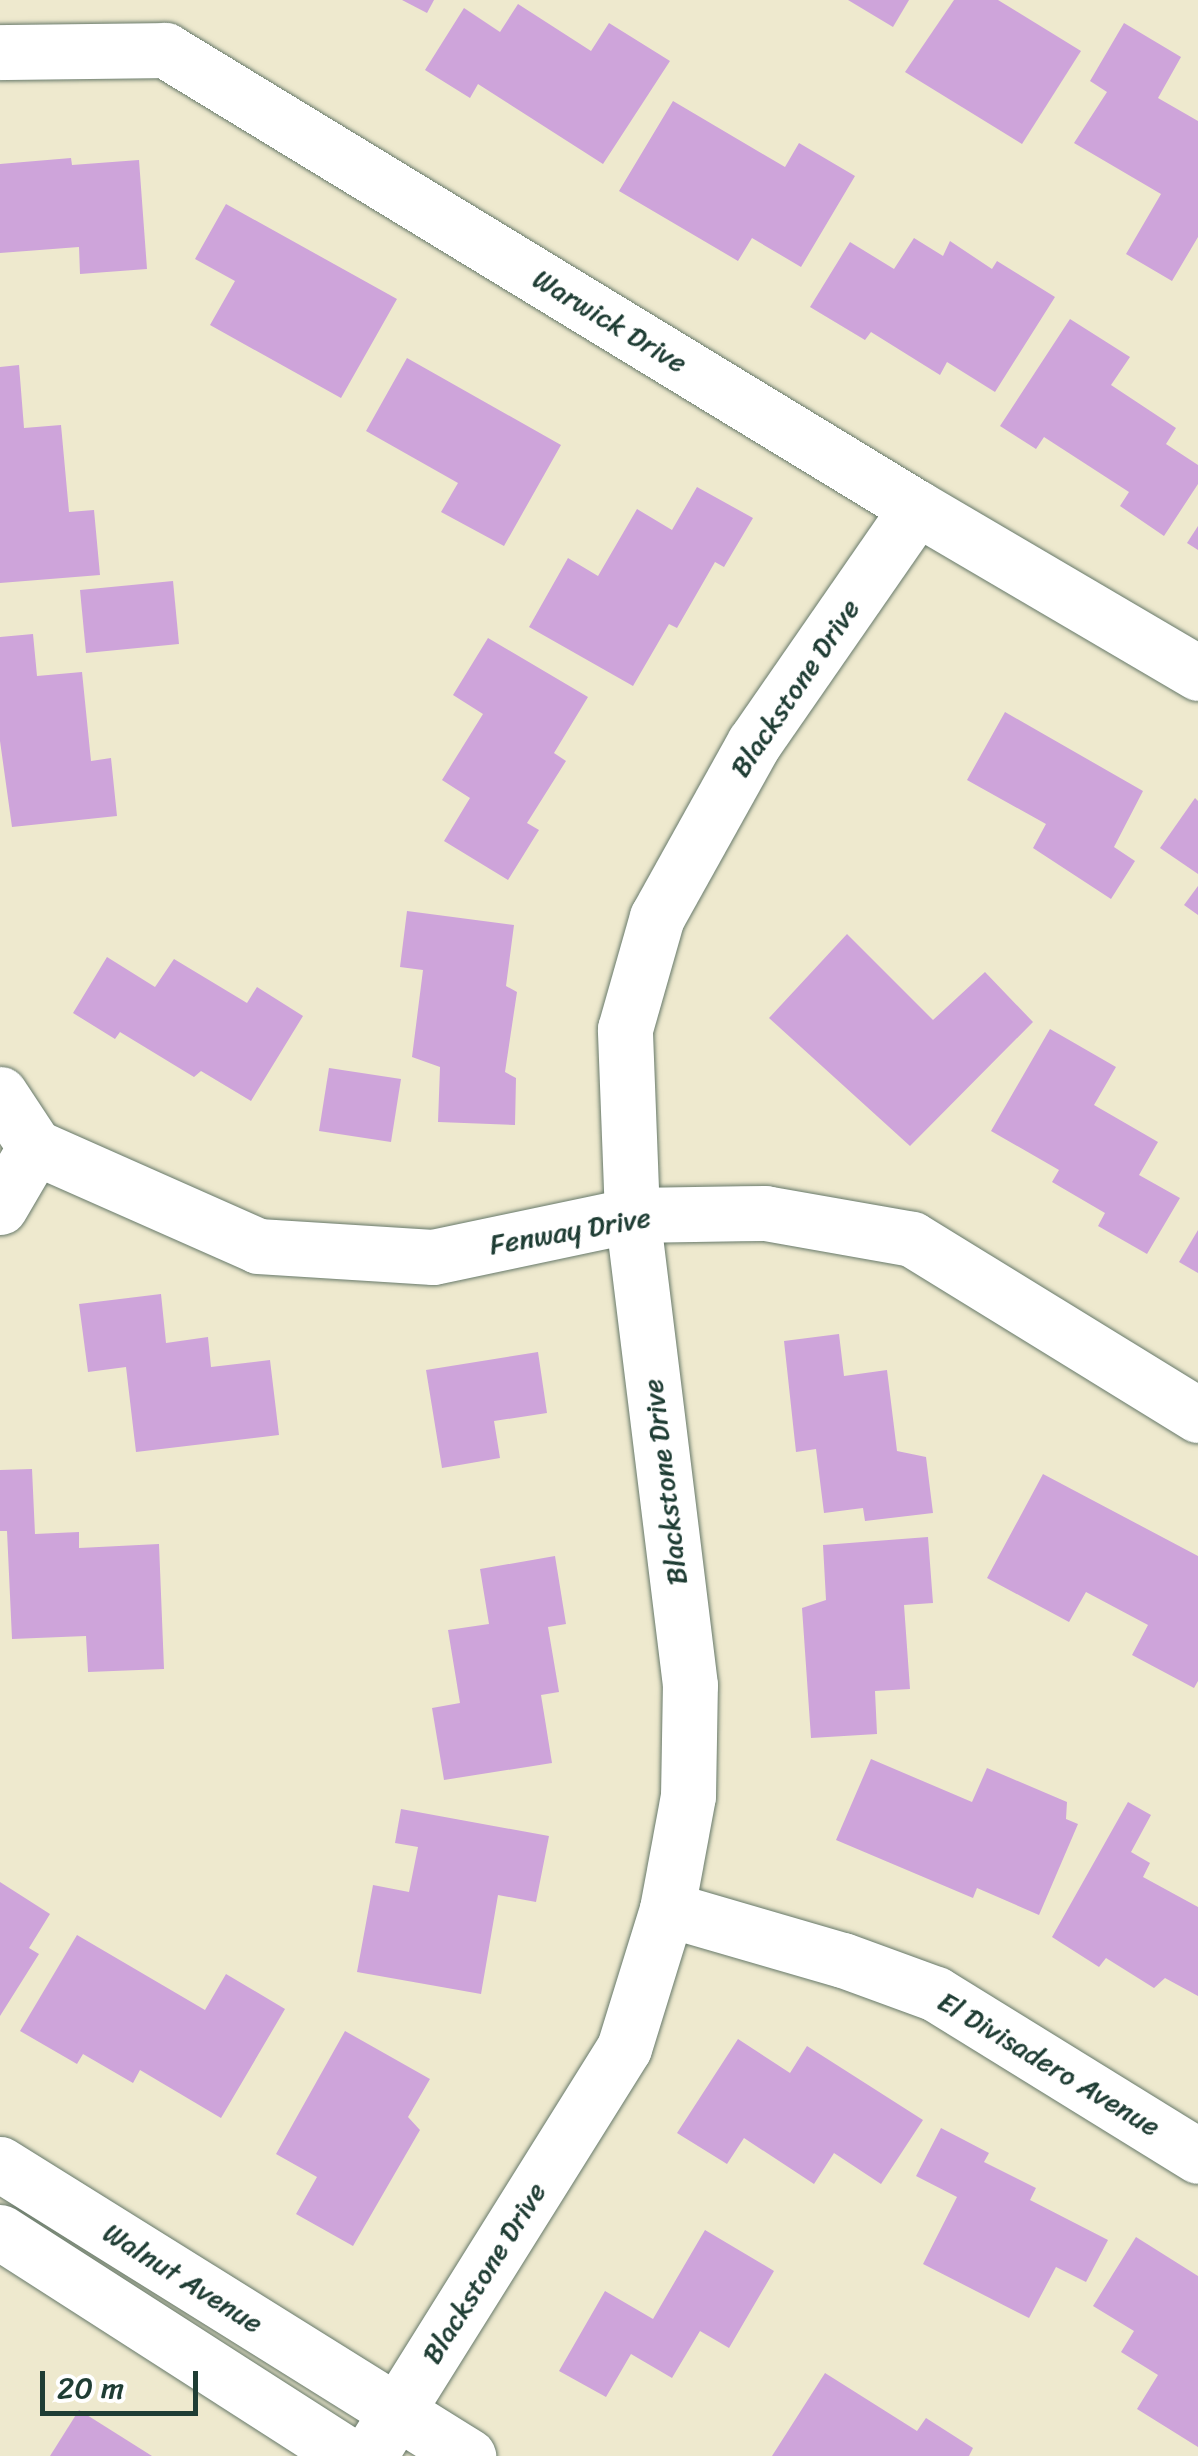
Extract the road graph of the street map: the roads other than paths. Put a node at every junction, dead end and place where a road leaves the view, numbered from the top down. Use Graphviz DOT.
graph roads {
  1 [pos="0,52"];
  2 [pos="917,508"];
  3 [pos="1198,674"];
  4 [pos="0,1094"];
  5 [pos="35,1147"];
  6 [pos="0,1207"];
  7 [pos="632,1214"];
  8 [pos="1198,1415"];
  9 [pos="667,1910"];
  10 [pos="1198,2156"];
  11 [pos="0,2164"];
  12 [pos="0,2232"];
  13 [pos="383,2434"];
  14 [pos="349,2456"];
  15 [pos="468,2456"];
  1 -- 2 [label="street, Warwick Drive"];
  2 -- 3 [label="street, Warwick Drive"];
  2 -- 7 [label="street, Blackstone Drive"];
  4 -- 5 [label="street"];
  5 -- 6 [label="street"];
  5 -- 7 [label="street, Fenway Drive"];
  7 -- 8 [label="street, Fenway Drive"];
  7 -- 9 [label="street, Blackstone Drive"];
  9 -- 10 [label="street, El Divisadero Avenue"];
  9 -- 13 [label="street, Blackstone Drive"];
  11 -- 13 [label="street, Walnut Avenue"];
  12 -- 14 [label="street"];
  13 -- 15 [label="street, Walnut Avenue"];
}
